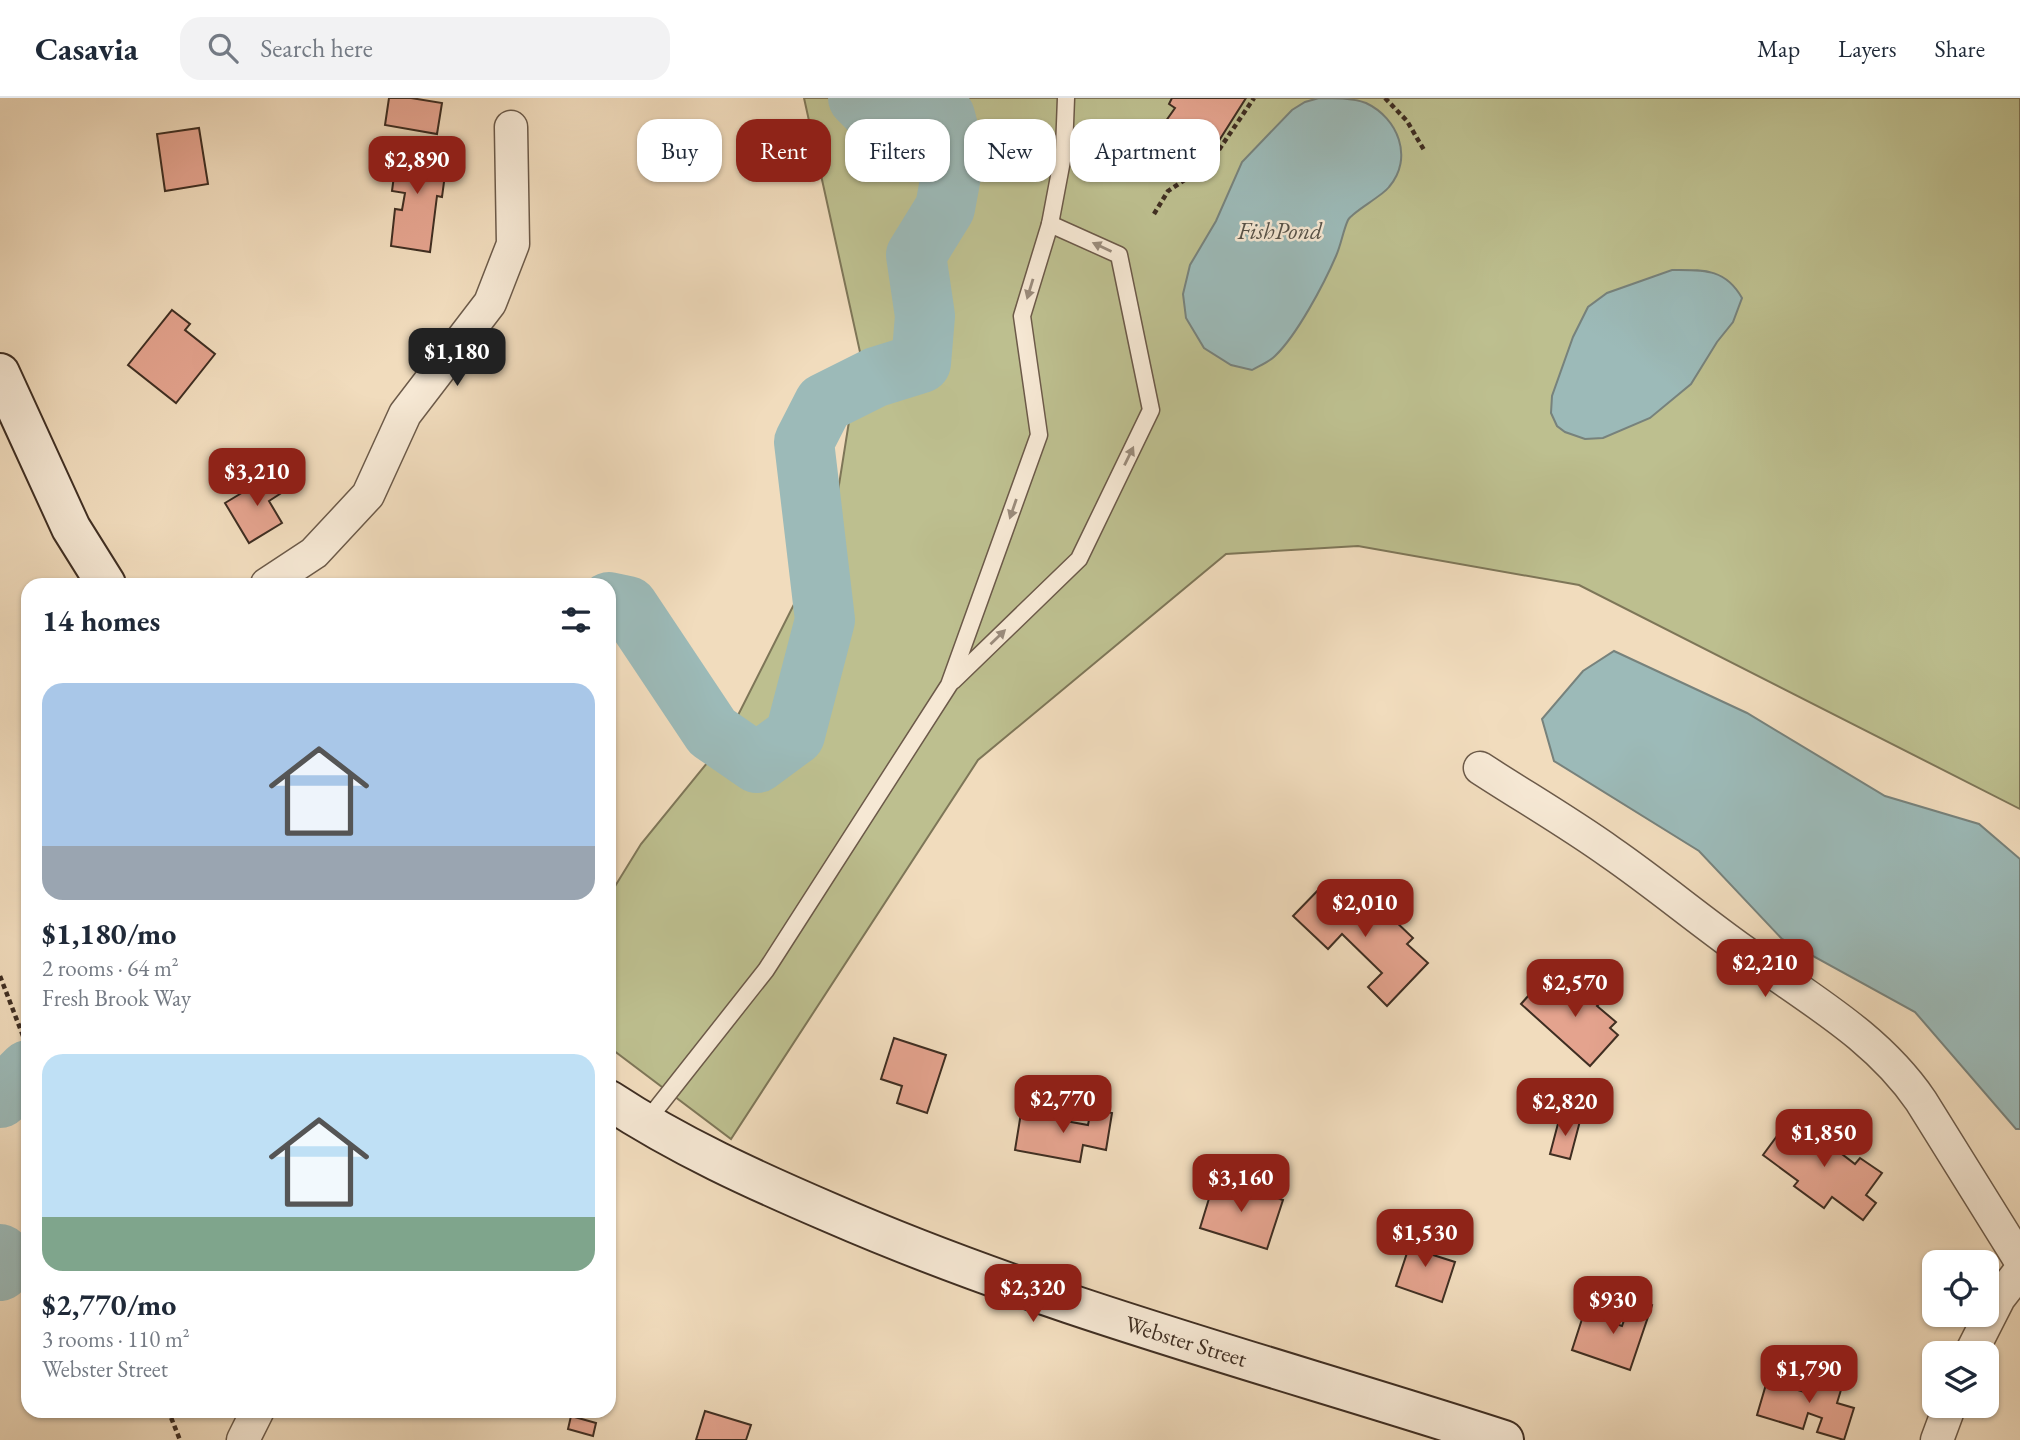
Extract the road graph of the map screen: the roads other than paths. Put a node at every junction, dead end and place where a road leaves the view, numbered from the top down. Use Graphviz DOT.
graph roads {
  1 [pos="1066,98"];
  2 [pos="511,127"];
  3 [pos="1050,223"];
  4 [pos="0,373"];
  5 [pos="102,578"];
  6 [pos="276,578"];
  7 [pos="949,685"];
  8 [pos="1480,768"];
  9 [pos="616,1105"];
  10 [pos="645,1124"];
  11 [pos="2020,1260"];
  12 [pos="2020,1271"];
  13 [pos="1977,1341"];
  14 [pos="254,1418"];
  15 [pos="1945,1418"];
  16 [pos="243,1440"];
  17 [pos="1504,1440"];
  18 [pos="1937,1440"];
  1 -- 3 [label="lane"];
  2 -- 6 [label="street"];
  3 -- 7 [label="lane, one-way"];
  7 -- 3 [label="lane, one-way"];
  4 -- 5 [label="street"];
  7 -- 10 [label="lane"];
  8 -- 11 [label="street"];
  9 -- 10 [label="street, Webster Street"];
  10 -- 17 [label="street, Webster Street"];
  12 -- 13 [label="street"];
  14 -- 16 [label="street"];
  15 -- 18 [label="street"];
}
